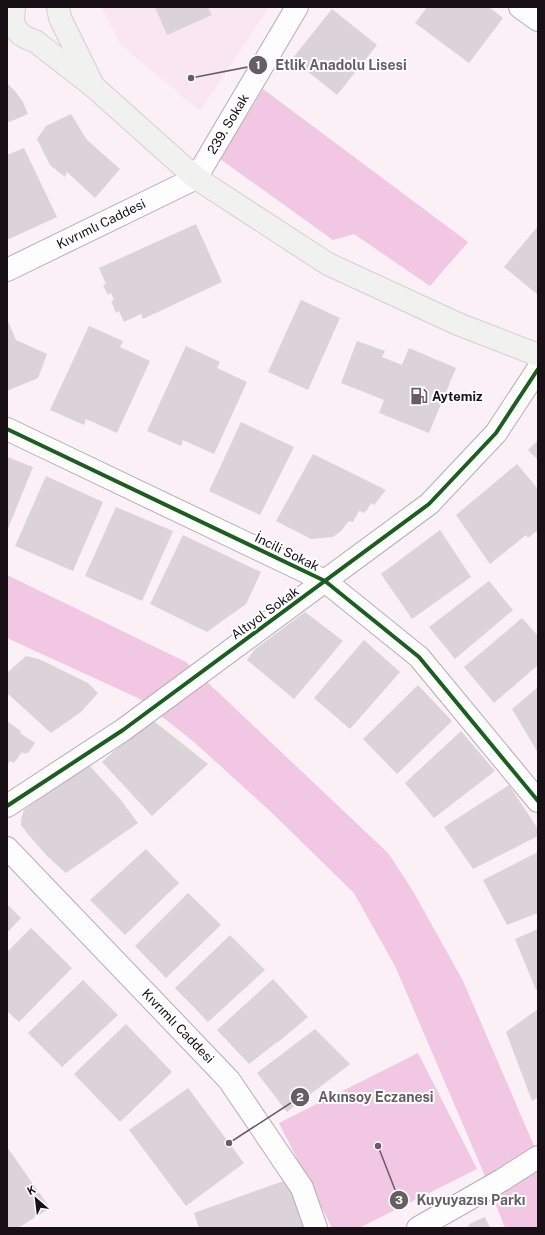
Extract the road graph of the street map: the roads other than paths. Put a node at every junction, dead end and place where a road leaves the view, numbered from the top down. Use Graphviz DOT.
graph roads {
  1 [pos="297,7"];
  2 [pos="520,7"];
  3 [pos="12,9"];
  4 [pos="59,12"];
  5 [pos="538,20"];
  6 [pos="35,41"];
  7 [pos="7,47"];
  8 [pos="93,86"];
  9 [pos="196,178"];
  10 [pos="7,270"];
  11 [pos="538,354"];
  12 [pos="538,368"];
  13 [pos="7,429"];
  14 [pos="325,581"];
  15 [pos="538,801"];
  16 [pos="7,806"];
  17 [pos="7,848"];
  18 [pos="538,1157"];
  19 [pos="316,1228"];
  20 [pos="418,1228"];
  1 -- 9 [label="street, 239. Sokak"];
  2 -- 5 [label="street"];
  3 -- 6 [label="main road"];
  4 -- 6 [label="main road"];
  4 -- 8 [label="main road"];
  6 -- 7 [label="main road"];
  6 -- 8 [label="main road"];
  8 -- 9 [label="main road"];
  9 -- 10 [label="street, Kıvrımlı Caddesi"];
  9 -- 11 [label="main road"];
  12 -- 14 [label="street, Altıyol Sokak"];
  13 -- 14 [label="street, İncili Sokak"];
  14 -- 15 [label="street, İncili Sokak"];
  14 -- 16 [label="street, Altıyol Sokak"];
  17 -- 19 [label="street, Kıvrımlı Caddesi"];
  18 -- 20 [label="street"];
}
